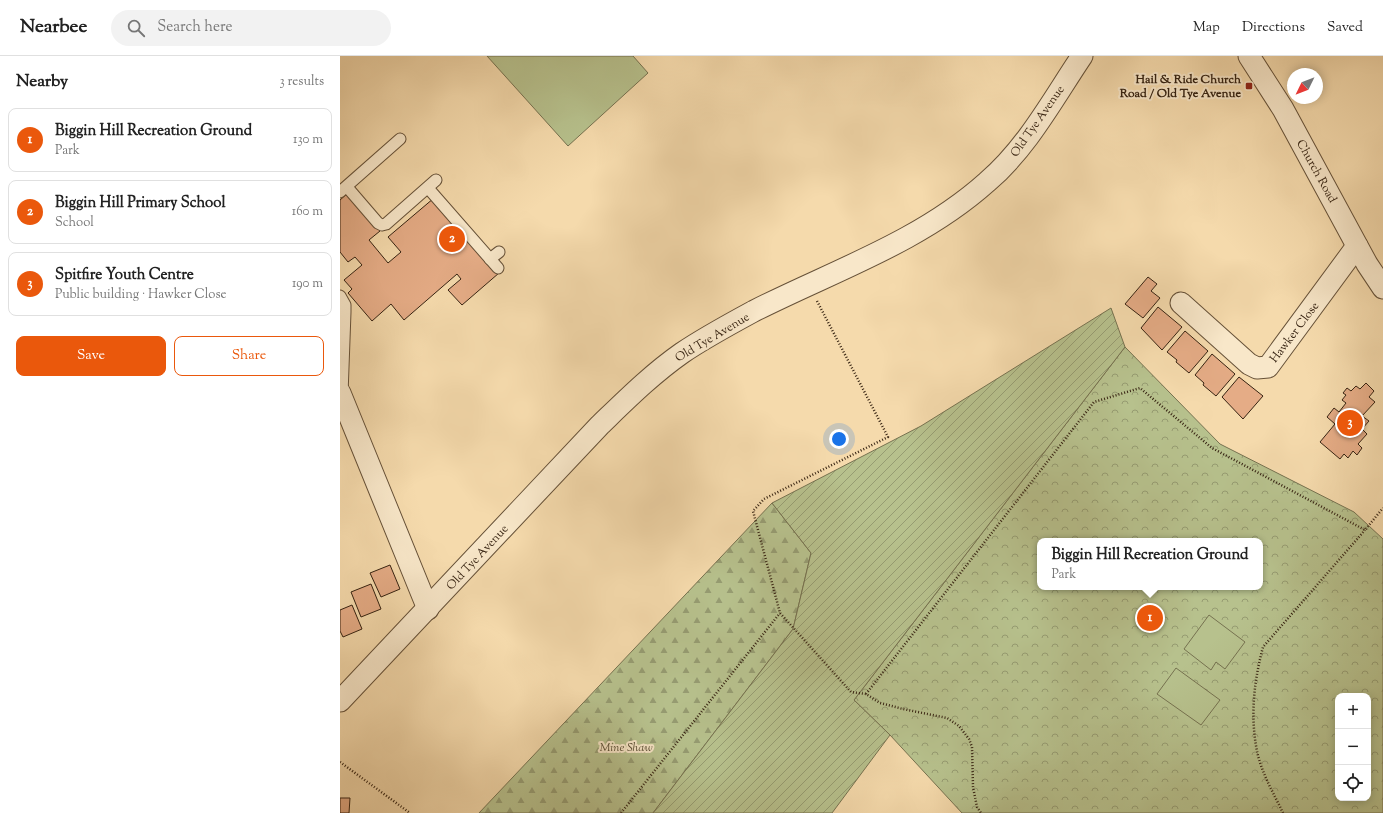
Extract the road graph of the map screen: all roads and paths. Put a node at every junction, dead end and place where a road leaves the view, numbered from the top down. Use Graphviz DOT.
graph roads {
  1 [pos="1082,56"];
  2 [pos="1249,56"];
  3 [pos="400,139"];
  4 [pos="436,180"];
  5 [pos="428,188"];
  6 [pos="343,190"];
  7 [pos="1357,246"];
  8 [pos="498,268"];
  9 [pos="809,285"];
  10 [pos="1383,288"];
  11 [pos="340,296"];
  12 [pos="1181,303"];
  13 [pos="341,394"];
  14 [pos="1383,508"];
  15 [pos="1364,530"];
  16 [pos="428,609"];
  17 [pos="780,614"];
  18 [pos="866,694"];
  19 [pos="340,701"];
  20 [pos="340,762"];
  21 [pos="410,813"];
  22 [pos="621,813"];
  23 [pos="981,813"];
  24 [pos="1283,813"];
  1 -- 9 [label="street, Old Tye Avenue"];
  2 -- 7 [label="street, Church Road"];
  3 -- 6 [label="lane"];
  4 -- 5 [label="lane"];
  5 -- 6 [label="lane"];
  5 -- 8 [label="lane"];
  7 -- 10 [label="street, Church Road"];
  7 -- 12 [label="street, Hawker Close"];
  9 -- 16 [label="street, Old Tye Avenue"];
  9 -- 17 [label="path"];
  11 -- 13 [label="lane"];
  13 -- 16 [label="street"];
  14 -- 15 [label="path"];
  15 -- 18 [label="path"];
  15 -- 24 [label="path"];
  16 -- 19 [label="street, Old Tye Avenue"];
  17 -- 18 [label="path"];
  17 -- 22 [label="path"];
  18 -- 23 [label="path"];
  20 -- 21 [label="path"];
}
